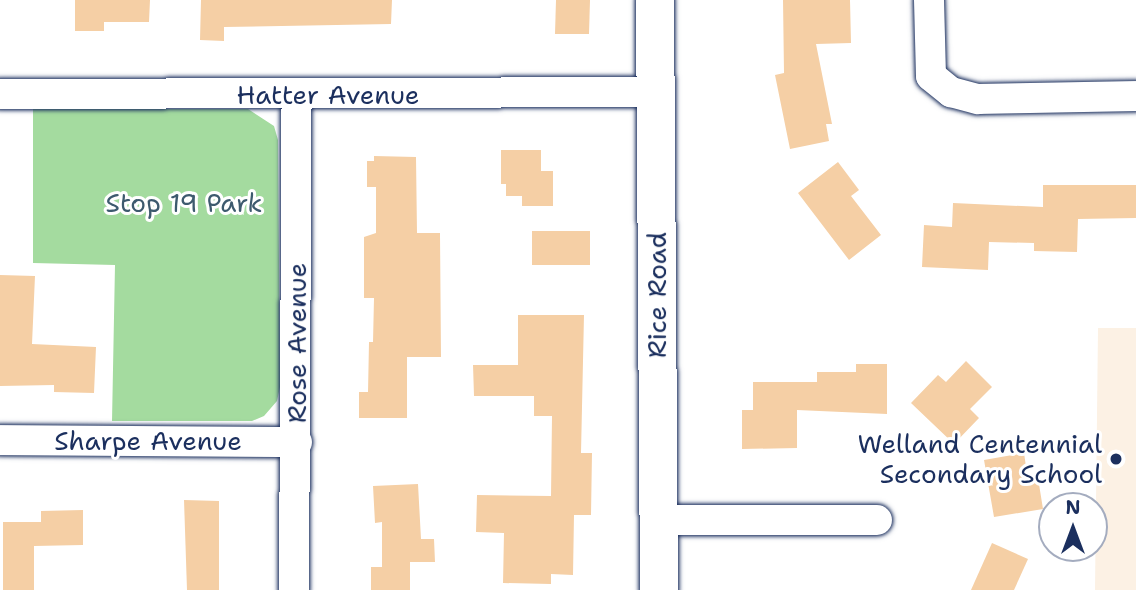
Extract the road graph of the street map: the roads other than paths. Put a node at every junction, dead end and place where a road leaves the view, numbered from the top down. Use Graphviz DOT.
graph roads {
  1 [pos="655,0"];
  2 [pos="929,0"];
  3 [pos="656,92"];
  4 [pos="0,94"];
  5 [pos="297,95"];
  6 [pos="1136,96"];
  7 [pos="0,440"];
  8 [pos="297,442"];
  9 [pos="658,520"];
  10 [pos="877,520"];
  11 [pos="294,590"];
  12 [pos="659,590"];
  1 -- 3 [label="main road, Rice Road"];
  2 -- 6 [label="street"];
  3 -- 5 [label="street, Hatter Avenue"];
  3 -- 9 [label="main road, Rice Road"];
  4 -- 5 [label="street, Hatter Avenue"];
  5 -- 8 [label="street, Rose Avenue"];
  7 -- 8 [label="street, Sharpe Avenue"];
  8 -- 11 [label="street, Rose Avenue"];
  9 -- 10 [label="street"];
  9 -- 12 [label="main road, Rice Road"];
}
